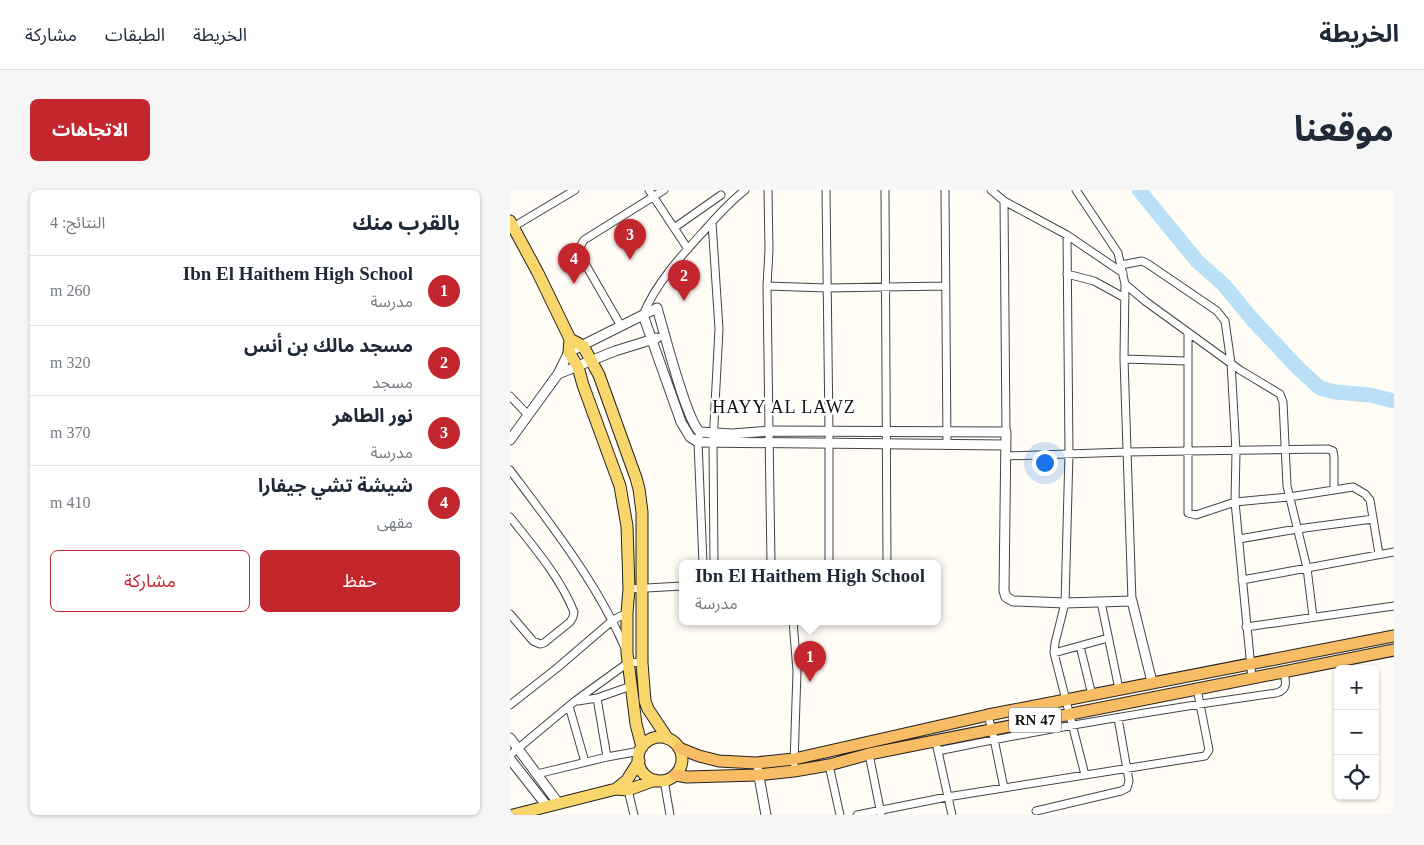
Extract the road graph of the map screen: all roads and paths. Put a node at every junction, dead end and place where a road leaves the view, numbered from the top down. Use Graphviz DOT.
graph roads {
  1 [pos="575,190"];
  2 [pos="649,190"];
  3 [pos="664,190"];
  4 [pos="745,190"];
  5 [pos="768,190"];
  6 [pos="826,190"];
  7 [pos="885,190"];
  8 [pos="945,190"];
  9 [pos="990,190"];
  10 [pos="1076,190"];
  11 [pos="720,192"];
  12 [pos="654,197"];
  13 [pos="1004,201"];
  14 [pos="728,204"];
  15 [pos="712,222"];
  16 [pos="512,224"];
  17 [pos="674,228"];
  18 [pos="1067,235"];
  19 [pos="688,249"];
  20 [pos="1122,269"];
  21 [pos="1067,274"];
  22 [pos="1125,284"];
  23 [pos="767,286"];
  24 [pos="946,286"];
  25 [pos="886,287"];
  26 [pos="827,288"];
  27 [pos="1125,298"];
  28 [pos="649,299"];
  29 [pos="657,308"];
  30 [pos="643,315"];
  31 [pos="621,326"];
  32 [pos="1188,333"];
  33 [pos="665,336"];
  34 [pos="570,339"];
  35 [pos="652,340"];
  36 [pos="583,346"];
  37 [pos="569,352"];
  38 [pos="1124,359"];
  39 [pos="592,361"];
  40 [pos="1187,361"];
  41 [pos="1231,363"];
  42 [pos="578,367"];
  43 [pos="558,374"];
  44 [pos="510,396"];
  45 [pos="528,415"];
  46 [pos="768,431"];
  47 [pos="829,431"];
  48 [pos="886,431"];
  49 [pos="700,432"];
  50 [pos="946,432"];
  51 [pos="1006,432"];
  52 [pos="714,438"];
  53 [pos="732,439"];
  54 [pos="510,440"];
  55 [pos="698,442"];
  56 [pos="769,443"];
  57 [pos="829,444"];
  58 [pos="887,444"];
  59 [pos="947,445"];
  60 [pos="1006,445"];
  61 [pos="1284,450"];
  62 [pos="1187,451"];
  63 [pos="1236,451"];
  64 [pos="1126,452"];
  65 [pos="1069,453"];
  66 [pos="1006,456"];
  67 [pos="510,470"];
  68 [pos="639,489"];
  69 [pos="1334,490"];
  70 [pos="622,496"];
  71 [pos="1289,497"];
  72 [pos="1235,502"];
  73 [pos="510,518"];
  74 [pos="1373,519"];
  75 [pos="1297,529"];
  76 [pos="1239,539"];
  77 [pos="714,546"];
  78 [pos="702,548"];
  79 [pos="1394,552"];
  80 [pos="1379,554"];
  81 [pos="703,560"];
  82 [pos="714,560"];
  83 [pos="771,560"];
  84 [pos="830,560"];
  85 [pos="887,560"];
  86 [pos="1307,568"];
  87 [pos="1242,580"];
  88 [pos="679,586"];
  89 [pos="643,587"];
  90 [pos="629,589"];
  91 [pos="1101,602"];
  92 [pos="1132,602"];
  93 [pos="1065,603"];
  94 [pos="1394,606"];
  95 [pos="627,613"];
  96 [pos="510,614"];
  97 [pos="1313,617"];
  98 [pos="613,620"];
  99 [pos="793,625"];
  100 [pos="1246,627"];
  101 [pos="1394,636"];
  102 [pos="1108,638"];
  103 [pos="1080,646"];
  104 [pos="1394,650"];
  105 [pos="1054,653"];
  106 [pos="628,657"];
  107 [pos="642,663"];
  108 [pos="1250,663"];
  109 [pos="1284,672"];
  110 [pos="1252,678"];
  111 [pos="1152,682"];
  112 [pos="631,686"];
  113 [pos="1197,688"];
  114 [pos="1119,689"];
  115 [pos="1092,695"];
  116 [pos="597,698"];
  117 [pos="1066,700"];
  118 [pos="572,703"];
  119 [pos="510,704"];
  120 [pos="1200,706"];
  121 [pos="1069,713"];
  122 [pos="988,715"];
  123 [pos="1118,718"];
  124 [pos="1073,726"];
  125 [pos="993,734"];
  126 [pos="510,738"];
  127 [pos="668,738"];
  128 [pos="937,746"];
  129 [pos="518,748"];
  130 [pos="679,748"];
  131 [pos="640,753"];
  132 [pos="869,754"];
  133 [pos="510,755"];
  134 [pos="607,757"];
  135 [pos="510,759"];
  136 [pos="794,759"];
  137 [pos="585,762"];
  138 [pos="756,763"];
  139 [pos="829,765"];
  140 [pos="1127,769"];
  141 [pos="794,771"];
  142 [pos="537,774"];
  143 [pos="675,775"];
  144 [pos="758,775"];
  145 [pos="1085,775"];
  146 [pos="660,780"];
  147 [pos="1004,788"];
  148 [pos="616,789"];
  149 [pos="628,790"];
  150 [pos="948,797"];
  151 [pos="558,804"];
  152 [pos="547,806"];
  153 [pos="1036,811"];
  154 [pos="881,813"];
  155 [pos="513,815"];
  156 [pos="634,815"];
  157 [pos="670,815"];
  158 [pos="766,815"];
  159 [pos="840,815"];
  160 [pos="857,815"];
  161 [pos="952,815"];
  1 -- 16 [label="street"];
  2 -- 12 [label="street"];
  3 -- 12 [label="street"];
  4 -- 14 [label="street"];
  5 -- 23 [label="street"];
  6 -- 26 [label="street"];
  7 -- 25 [label="street"];
  8 -- 24 [label="street"];
  9 -- 13 [label="street"];
  10 -- 20 [label="street"];
  11 -- 14 [label="street"];
  11 -- 17 [label="street"];
  12 -- 17 [label="street"];
  12 -- 31 [label="street"];
  13 -- 18 [label="street"];
  13 -- 51 [label="street"];
  14 -- 15 [label="street"];
  15 -- 19 [label="street"];
  15 -- 52 [label="street"];
  16 -- 34 [label="main road"];
  17 -- 19 [label="street"];
  18 -- 20 [label="street"];
  18 -- 21 [label="street"];
  19 -- 28 [label="street"];
  20 -- 22 [label="street"];
  20 -- 41 [label="street"];
  21 -- 27 [label="street"];
  21 -- 65 [label="street"];
  22 -- 27 [label="street"];
  22 -- 32 [label="street"];
  23 -- 26 [label="street"];
  23 -- 46 [label="street"];
  24 -- 25 [label="street"];
  24 -- 50 [label="street"];
  25 -- 26 [label="street"];
  25 -- 48 [label="street"];
  26 -- 47 [label="street"];
  27 -- 38 [label="street"];
  28 -- 29 [label="street"];
  28 -- 30 [label="street"];
  29 -- 30 [label="street"];
  29 -- 33 [label="street"];
  30 -- 31 [label="street"];
  30 -- 35 [label="street"];
  31 -- 36 [label="street"];
  32 -- 40 [label="street"];
  32 -- 41 [label="street"];
  33 -- 35 [label="street"];
  33 -- 49 [label="street"];
  34 -- 36 [label="main road"];
  34 -- 37 [label="main road"];
  35 -- 39 [label="street"];
  35 -- 55 [label="street"];
  36 -- 37 [label="street"];
  36 -- 39 [label="main road"];
  37 -- 42 [label="main road"];
  37 -- 43 [label="street"];
  38 -- 40 [label="street"];
  38 -- 64 [label="street"];
  39 -- 42 [label="street"];
  39 -- 68 [label="main road"];
  40 -- 62 [label="street"];
  41 -- 61 [label="street"];
  41 -- 63 [label="street"];
  42 -- 43 [label="street"];
  42 -- 70 [label="main road"];
  43 -- 45 [label="street"];
  44 -- 45 [label="street"];
  45 -- 54 [label="street"];
  46 -- 47 [label="street"];
  46 -- 53 [label="street"];
  46 -- 56 [label="street"];
  47 -- 48 [label="street"];
  47 -- 57 [label="street"];
  48 -- 50 [label="street"];
  48 -- 58 [label="street"];
  49 -- 52 [label="street"];
  49 -- 55 [label="street"];
  50 -- 51 [label="street"];
  50 -- 59 [label="street"];
  51 -- 60 [label="street"];
  52 -- 53 [label="street"];
  52 -- 55 [label="street"];
  52 -- 77 [label="street"];
  53 -- 56 [label="street"];
  55 -- 78 [label="street"];
  56 -- 57 [label="street"];
  56 -- 83 [label="street"];
  57 -- 58 [label="street"];
  57 -- 84 [label="street"];
  58 -- 59 [label="street"];
  58 -- 85 [label="street"];
  59 -- 60 [label="street"];
  60 -- 66 [label="street"];
  61 -- 63 [label="street"];
  61 -- 69 [label="street"];
  61 -- 71 [label="street"];
  62 -- 63 [label="street"];
  62 -- 64 [label="street"];
  62 -- 72 [label="street"];
  63 -- 72 [label="street"];
  64 -- 65 [label="street"];
  64 -- 92 [label="street"];
  65 -- 66 [label="street"];
  65 -- 93 [label="street"];
  66 -- 93 [label="street"];
  67 -- 98 [label="street"];
  68 -- 70 [label="main road"];
  68 -- 89 [label="main road"];
  69 -- 71 [label="street"];
  69 -- 74 [label="street"];
  70 -- 90 [label="main road"];
  71 -- 72 [label="street"];
  71 -- 75 [label="street"];
  72 -- 76 [label="street"];
  73 -- 96 [label="street"];
  74 -- 75 [label="street"];
  74 -- 80 [label="street"];
  75 -- 76 [label="street"];
  75 -- 86 [label="street"];
  76 -- 87 [label="street"];
  77 -- 78 [label="street"];
  77 -- 82 [label="street"];
  78 -- 81 [label="street"];
  79 -- 80 [label="street"];
  80 -- 86 [label="street"];
  86 -- 87 [label="street"];
  86 -- 97 [label="street"];
  87 -- 100 [label="street"];
  88 -- 89 [label="street"];
  89 -- 90 [label="street"];
  89 -- 107 [label="main road"];
  90 -- 95 [label="main road"];
  91 -- 92 [label="street"];
  91 -- 93 [label="street"];
  91 -- 102 [label="street"];
  92 -- 111 [label="street"];
  93 -- 105 [label="street"];
  94 -- 97 [label="street"];
  95 -- 98 [label="street"];
  95 -- 106 [label="main road"];
  97 -- 100 [label="street"];
  98 -- 106 [label="street"];
  98 -- 119 [label="street"];
  99 -- 136 [label="street"];
  100 -- 108 [label="street"];
  101 -- 108 [label="highway, RN 47"];
  102 -- 103 [label="street"];
  102 -- 114 [label="street"];
  103 -- 105 [label="street"];
  103 -- 115 [label="street"];
  104 -- 109 [label="highway, RN 47"];
  105 -- 117 [label="street"];
  106 -- 107 [label="street"];
  106 -- 112 [label="main road"];
  106 -- 118 [label="street"];
  107 -- 127 [label="main road"];
  108 -- 110 [label="street"];
  108 -- 111 [label="highway, RN 47"];
  109 -- 110 [label="highway, RN 47"];
  109 -- 120 [label="street"];
  110 -- 113 [label="highway, RN 47"];
  111 -- 114 [label="highway, RN 47"];
  112 -- 116 [label="street"];
  112 -- 131 [label="main road"];
  113 -- 120 [label="street"];
  113 -- 121 [label="highway, RN 47"];
  114 -- 115 [label="highway, RN 47"];
  115 -- 117 [label="highway, RN 47"];
  116 -- 118 [label="street"];
  116 -- 134 [label="street"];
  117 -- 121 [label="street"];
  117 -- 122 [label="highway, RN 47"];
  118 -- 129 [label="street"];
  118 -- 137 [label="street"];
  120 -- 123 [label="street"];
  120 -- 140 [label="street"];
  121 -- 124 [label="street"];
  121 -- 125 [label="highway, RN 47"];
  122 -- 125 [label="street"];
  122 -- 136 [label="highway, RN 47"];
  123 -- 124 [label="street"];
  123 -- 140 [label="street"];
  124 -- 125 [label="street"];
  124 -- 145 [label="street"];
  125 -- 128 [label="highway, RN 47"];
  125 -- 147 [label="street"];
  126 -- 129 [label="street"];
  127 -- 130 [label="main road"];
  127 -- 131 [label="main road"];
  128 -- 132 [label="highway, RN 47"];
  128 -- 150 [label="street"];
  129 -- 133 [label="street"];
  129 -- 142 [label="street"];
  130 -- 138 [label="highway, RN 47"];
  130 -- 143 [label="main road"];
  131 -- 134 [label="street"];
  131 -- 146 [label="main road"];
  131 -- 148 [label="main road"];
  132 -- 139 [label="highway, RN 47"];
  132 -- 154 [label="street"];
  134 -- 137 [label="street"];
  135 -- 152 [label="street"];
  136 -- 138 [label="highway, RN 47"];
  136 -- 141 [label="street"];
  137 -- 142 [label="street"];
  138 -- 144 [label="street"];
  139 -- 141 [label="highway, RN 47"];
  139 -- 159 [label="street"];
  140 -- 145 [label="street"];
  140 -- 153 [label="street"];
  141 -- 144 [label="highway, RN 47"];
  142 -- 151 [label="street"];
  143 -- 144 [label="highway, RN 47"];
  143 -- 146 [label="main road"];
  144 -- 158 [label="street"];
  145 -- 147 [label="street"];
  146 -- 149 [label="main road"];
  146 -- 157 [label="street"];
  147 -- 150 [label="street"];
  148 -- 149 [label="main road"];
  148 -- 151 [label="main road"];
  149 -- 156 [label="street"];
  150 -- 154 [label="street"];
  150 -- 161 [label="street"];
  151 -- 152 [label="main road"];
  152 -- 155 [label="main road"];
  154 -- 160 [label="street"];
}
